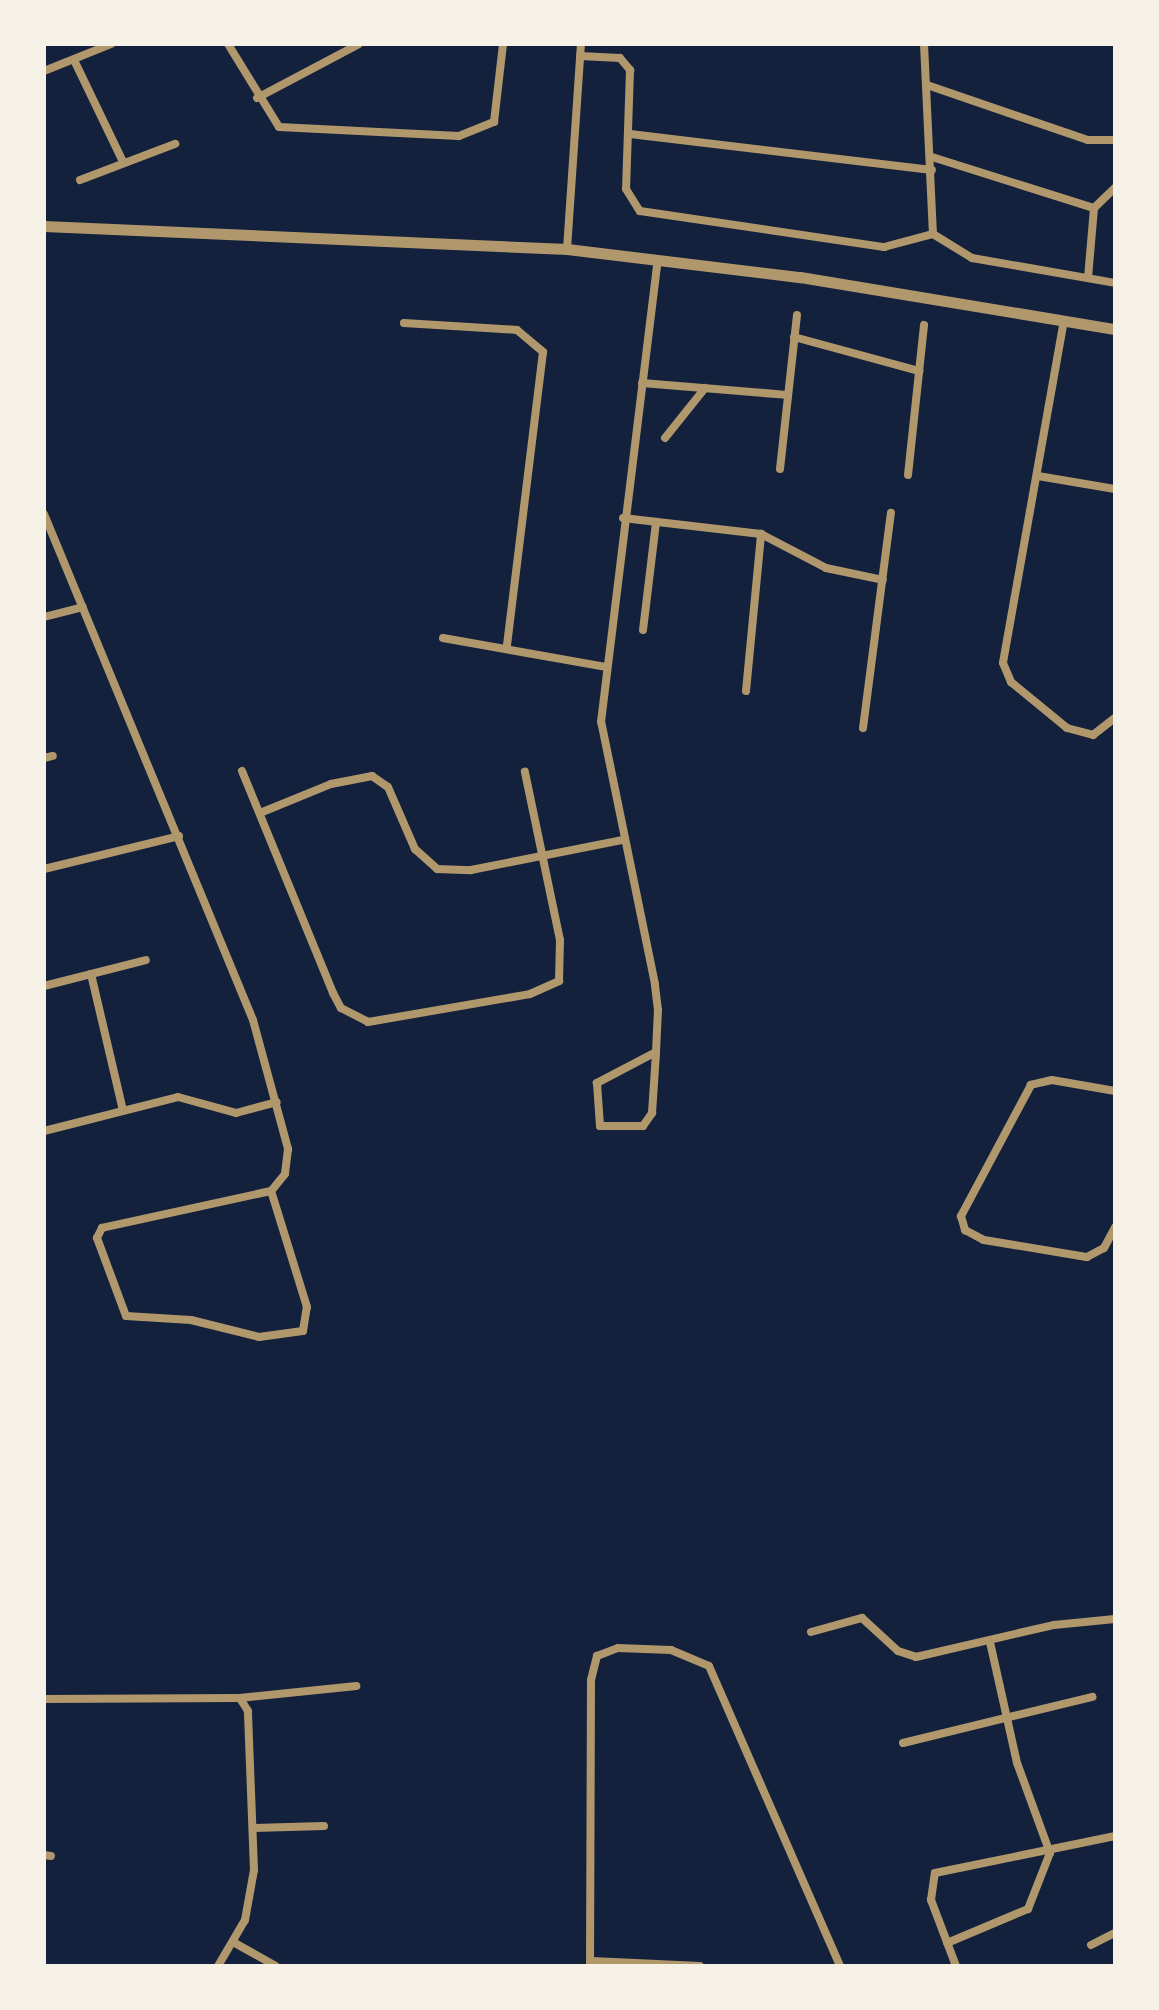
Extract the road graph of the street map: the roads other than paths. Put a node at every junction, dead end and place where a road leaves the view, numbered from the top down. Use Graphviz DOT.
graph roads {
  1 [pos="111,44"];
  2 [pos="228,44"];
  3 [pos="359,44"];
  4 [pos="503,44"];
  5 [pos="581,44"];
  6 [pos="924,44"];
  7 [pos="580,56"];
  8 [pos="74,60"];
  9 [pos="44,71"];
  10 [pos="927,85"];
  11 [pos="257,98"];
  12 [pos="630,134"];
  13 [pos="1115,140"];
  14 [pos="175,144"];
  15 [pos="932,157"];
  16 [pos="123,162"];
  17 [pos="932,170"];
  18 [pos="80,180"];
  19 [pos="1115,188"];
  20 [pos="1094,208"];
  21 [pos="44,226"];
  22 [pos="933,234"];
  23 [pos="567,249"];
  24 [pos="658,259"];
  25 [pos="1088,278"];
  26 [pos="1115,283"];
  27 [pos="797,315"];
  28 [pos="1064,320"];
  29 [pos="404,323"];
  30 [pos="924,325"];
  31 [pos="1115,329"];
  32 [pos="794,337"];
  33 [pos="919,371"];
  34 [pos="642,383"];
  35 [pos="705,388"];
  36 [pos="787,395"];
  37 [pos="665,438"];
  38 [pos="780,469"];
  39 [pos="908,475"];
  40 [pos="1038,476"];
  41 [pos="1115,489"];
  42 [pos="891,513"];
  43 [pos="44,514"];
  44 [pos="623,518"];
  45 [pos="656,522"];
  46 [pos="761,534"];
  47 [pos="883,580"];
  48 [pos="83,607"];
  49 [pos="44,617"];
  50 [pos="643,630"];
  51 [pos="443,638"];
  52 [pos="507,646"];
  53 [pos="605,667"];
  54 [pos="746,691"];
  55 [pos="1115,718"];
  56 [pos="863,728"];
  57 [pos="242,771"];
  58 [pos="525,772"];
  59 [pos="260,813"];
  60 [pos="179,836"];
  61 [pos="623,840"];
  62 [pos="542,856"];
  63 [pos="44,869"];
  64 [pos="146,960"];
  65 [pos="91,974"];
  66 [pos="44,986"];
  67 [pos="656,1052"];
  68 [pos="1115,1091"];
  69 [pos="277,1102"];
  70 [pos="123,1110"];
  71 [pos="44,1131"];
  72 [pos="271,1191"];
  73 [pos="1115,1227"];
  74 [pos="1115,1619"];
  75 [pos="811,1632"];
  76 [pos="990,1642"];
  77 [pos="356,1686"];
  78 [pos="1092,1697"];
  79 [pos="240,1698"];
  80 [pos="44,1699"];
  81 [pos="1009,1721"];
  82 [pos="903,1743"];
  83 [pos="324,1826"];
  84 [pos="254,1828"];
  85 [pos="1115,1836"];
  86 [pos="1050,1853"];
  87 [pos="1115,1933"];
  88 [pos="233,1942"];
  89 [pos="947,1943"];
  90 [pos="1091,1945"];
  91 [pos="591,1963"];
  92 [pos="218,1966"];
  93 [pos="276,1966"];
  94 [pos="700,1966"];
  95 [pos="840,1966"];
  96 [pos="956,1966"];
  1 -- 8 [label="street"];
  2 -- 11 [label="street"];
  3 -- 11 [label="street"];
  4 -- 11 [label="street"];
  5 -- 7 [label="street"];
  6 -- 10 [label="street"];
  7 -- 12 [label="street"];
  7 -- 23 [label="street"];
  8 -- 9 [label="street"];
  8 -- 16 [label="street"];
  10 -- 13 [label="street"];
  10 -- 15 [label="street"];
  12 -- 17 [label="street"];
  12 -- 22 [label="street"];
  14 -- 16 [label="street"];
  15 -- 17 [label="street"];
  15 -- 20 [label="street"];
  16 -- 18 [label="street"];
  17 -- 22 [label="street"];
  19 -- 20 [label="street"];
  20 -- 25 [label="street"];
  21 -- 23 [label="street"];
  22 -- 25 [label="street"];
  23 -- 24 [label="street"];
  24 -- 28 [label="street"];
  24 -- 34 [label="street"];
  25 -- 26 [label="street"];
  27 -- 32 [label="street"];
  28 -- 31 [label="street"];
  28 -- 40 [label="street"];
  29 -- 52 [label="street"];
  30 -- 33 [label="street"];
  32 -- 33 [label="street"];
  32 -- 36 [label="street"];
  33 -- 39 [label="street"];
  34 -- 35 [label="street"];
  34 -- 44 [label="street"];
  35 -- 36 [label="street"];
  35 -- 37 [label="street"];
  36 -- 38 [label="street"];
  40 -- 41 [label="street"];
  40 -- 55 [label="street"];
  42 -- 47 [label="street"];
  43 -- 48 [label="street"];
  44 -- 45 [label="street"];
  44 -- 53 [label="street"];
  45 -- 46 [label="street"];
  45 -- 50 [label="street"];
  46 -- 47 [label="street"];
  46 -- 54 [label="street"];
  47 -- 56 [label="street"];
  48 -- 49 [label="street"];
  48 -- 60 [label="street"];
  51 -- 52 [label="street"];
  52 -- 53 [label="street"];
  53 -- 61 [label="street"];
  57 -- 59 [label="street"];
  58 -- 62 [label="street"];
  59 -- 62 [label="street"];
  59 -- 62 [label="street"];
  60 -- 63 [label="street"];
  60 -- 69 [label="street"];
  61 -- 62 [label="street"];
  61 -- 67 [label="street"];
  64 -- 65 [label="street"];
  65 -- 66 [label="street"];
  65 -- 70 [label="street"];
  67 -- 67 [label="street"];
  68 -- 73 [label="street"];
  69 -- 70 [label="street"];
  69 -- 72 [label="street"];
  70 -- 71 [label="street"];
  72 -- 72 [label="street"];
  74 -- 76 [label="street"];
  75 -- 76 [label="street"];
  76 -- 81 [label="street"];
  77 -- 79 [label="street"];
  78 -- 81 [label="street"];
  79 -- 80 [label="street"];
  79 -- 84 [label="street"];
  81 -- 82 [label="street"];
  81 -- 86 [label="street"];
  83 -- 84 [label="street"];
  84 -- 88 [label="street"];
  85 -- 86 [label="street"];
  86 -- 89 [label="street"];
  86 -- 89 [label="street"];
  87 -- 90 [label="street"];
  88 -- 92 [label="street"];
  88 -- 93 [label="street"];
  89 -- 96 [label="street"];
  91 -- 94 [label="street"];
  91 -- 95 [label="street"];
}
